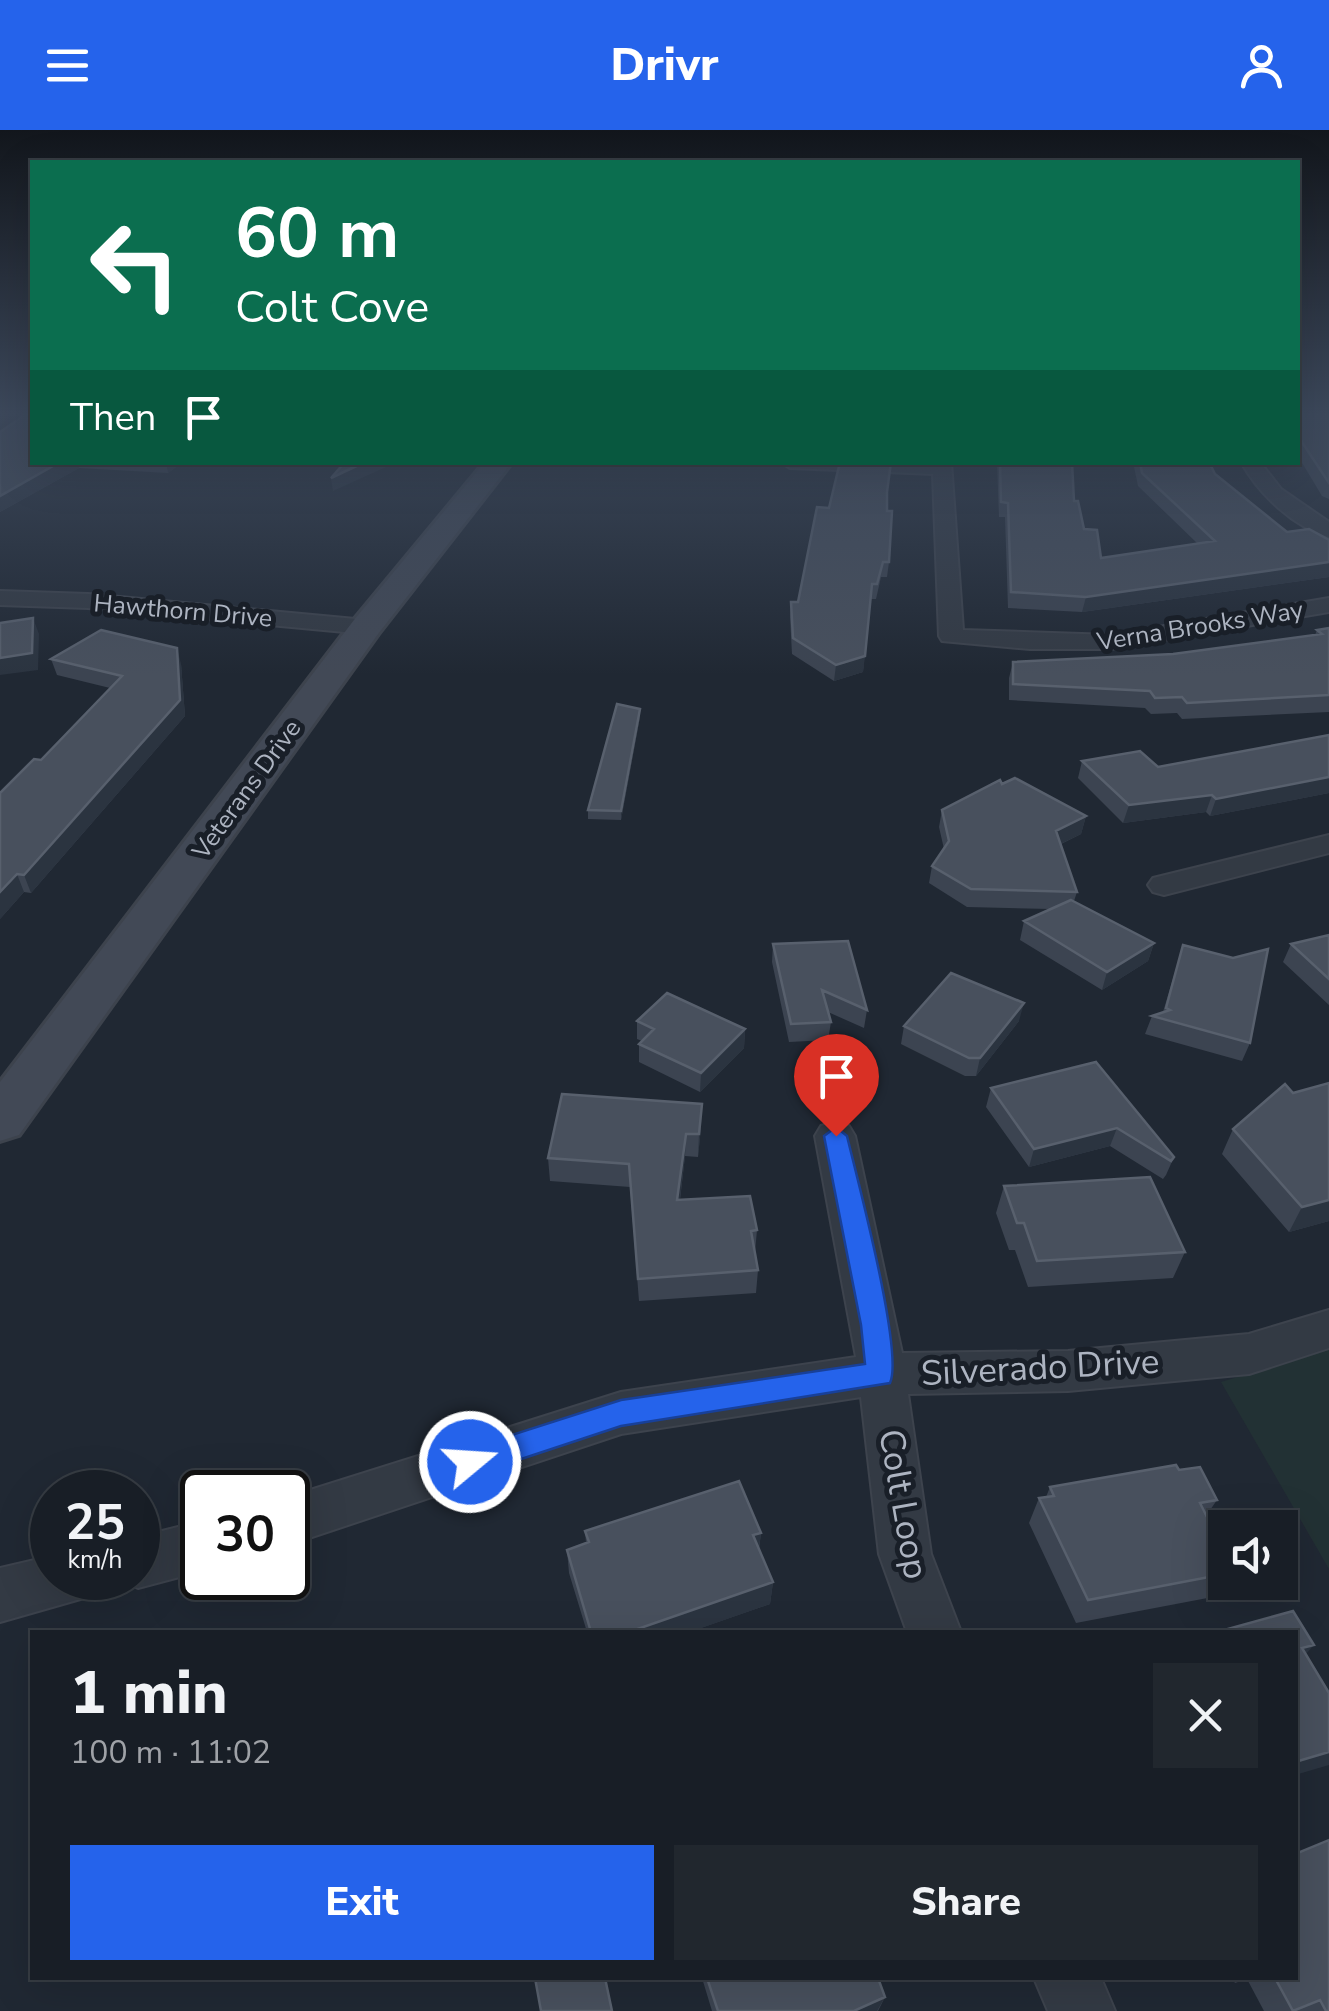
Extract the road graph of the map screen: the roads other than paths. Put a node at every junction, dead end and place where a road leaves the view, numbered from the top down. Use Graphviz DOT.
graph roads {
  1 [pos="469,500"];
  2 [pos="944,500"];
  3 [pos="1281,500"];
  4 [pos="1329,531"];
  5 [pos="0,598"];
  6 [pos="1329,605"];
  7 [pos="366,627"];
  8 [pos="1329,844"];
  9 [pos="1164,885"];
  10 [pos="0,1121"];
  11 [pos="836,1136"];
  12 [pos="1329,1329"];
  13 [pos="880,1374"];
  14 [pos="310,1513"];
  15 [pos="30,1588"];
  16 [pos="0,1595"];
  17 [pos="933,1630"];
  18 [pos="1068,1980"];
  19 [pos="1082,2011"];
  1 -- 7 [label="main road, Veterans Drive"];
  2 -- 6 [label="street, Verna Brooks Way"];
  3 -- 4 [label="street"];
  5 -- 7 [label="street, Hawthorn Drive"];
  7 -- 10 [label="main road, Veterans Drive"];
  8 -- 9 [label="street"];
  11 -- 13 [label="street, Colt Loop"];
  12 -- 13 [label="street, Silverado Drive"];
  13 -- 14 [label="street, Silverado Drive"];
  13 -- 17 [label="street, Colt Loop"];
  15 -- 16 [label="street"];
  18 -- 19 [label="street"];
}
